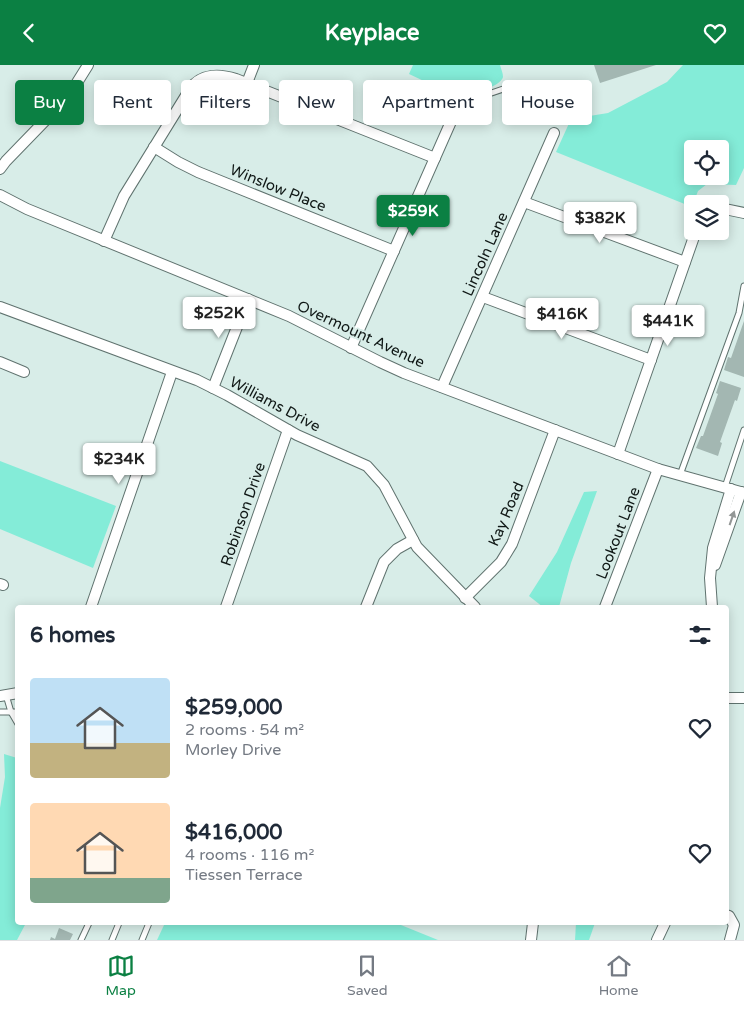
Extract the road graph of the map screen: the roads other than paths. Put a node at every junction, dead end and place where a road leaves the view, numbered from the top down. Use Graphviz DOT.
graph roads {
  1 [pos="88,65"];
  2 [pos="254,65"];
  3 [pos="200,80"];
  4 [pos="239,80"];
  5 [pos="248,80"];
  6 [pos="269,92"];
  7 [pos="181,104"];
  8 [pos="449,125"];
  9 [pos="554,133"];
  10 [pos="154,147"];
  11 [pos="435,158"];
  12 [pos="0,169"];
  13 [pos="0,195"];
  14 [pos="524,202"];
  15 [pos="729,210"];
  16 [pos="744,213"];
  17 [pos="693,240"];
  18 [pos="104,241"];
  19 [pos="394,251"];
  20 [pos="685,262"];
  21 [pos="744,286"];
  22 [pos="743,293"];
  23 [pos="483,297"];
  24 [pos="248,299"];
  25 [pos="0,307"];
  26 [pos="351,348"];
  27 [pos="651,360"];
  28 [pos="0,362"];
  29 [pos="172,371"];
  30 [pos="24,372"];
  31 [pos="442,387"];
  32 [pos="213,388"];
  33 [pos="288,430"];
  34 [pos="555,430"];
  35 [pos="744,430"];
  36 [pos="618,454"];
  37 [pos="658,469"];
  38 [pos="680,475"];
  39 [pos="735,490"];
  40 [pos="413,540"];
  41 [pos="465,598"];
  42 [pos="92,605"];
  43 [pos="227,605"];
  44 [pos="367,605"];
  45 [pos="472,605"];
  46 [pos="606,605"];
  47 [pos="712,605"];
  48 [pos="3,696"];
  49 [pos="729,698"];
  50 [pos="744,698"];
  51 [pos="11,711"];
  52 [pos="15,711"];
  53 [pos="0,712"];
  54 [pos="15,718"];
  55 [pos="729,918"];
  56 [pos="87,925"];
  57 [pos="118,925"];
  58 [pos="148,925"];
  59 [pos="533,925"];
  60 [pos="664,925"];
  61 [pos="81,940"];
  62 [pos="112,940"];
  63 [pos="142,940"];
  64 [pos="531,940"];
  65 [pos="657,940"];
  66 [pos="730,940"];
  1 -- 12 [label="street"];
  2 -- 5 [label="street"];
  3 -- 4 [label="street"];
  6 -- 11 [label="street"];
  7 -- 10 [label="street"];
  8 -- 11 [label="street"];
  9 -- 14 [label="street, Lincoln Lane"];
  10 -- 18 [label="street"];
  10 -- 19 [label="street, Winslow Place"];
  11 -- 19 [label="street"];
  13 -- 18 [label="street, Overmount Avenue"];
  14 -- 20 [label="street"];
  14 -- 23 [label="street, Lincoln Lane"];
  15 -- 16 [label="street"];
  17 -- 20 [label="street"];
  18 -- 24 [label="street, Overmount Avenue"];
  19 -- 26 [label="street"];
  20 -- 27 [label="street"];
  21 -- 22 [label="lane"];
  22 -- 38 [label="lane"];
  23 -- 27 [label="street"];
  23 -- 31 [label="street, Lincoln Lane"];
  24 -- 26 [label="street, Overmount Avenue"];
  24 -- 32 [label="street"];
  25 -- 29 [label="street, Williams Drive"];
  26 -- 31 [label="street, Overmount Avenue"];
  27 -- 36 [label="street"];
  28 -- 30 [label="street"];
  29 -- 32 [label="street, Williams Drive"];
  29 -- 42 [label="street"];
  31 -- 34 [label="street, Overmount Avenue"];
  32 -- 33 [label="street, Williams Drive"];
  33 -- 40 [label="street, Williams Drive"];
  33 -- 43 [label="street, Robinson Drive"];
  34 -- 36 [label="street, Overmount Avenue"];
  34 -- 41 [label="street, Kay Road"];
  35 -- 39 [label="lane"];
  36 -- 37 [label="street, Overmount Avenue"];
  37 -- 38 [label="street, Overmount Avenue"];
  37 -- 46 [label="street, Lookout Lane"];
  38 -- 39 [label="street, Overmount Avenue"];
  39 -- 47 [label="street"];
  40 -- 41 [label="street, Williams Drive"];
  40 -- 44 [label="street"];
  41 -- 45 [label="street, Williams Drive"];
  48 -- 51 [label="lane"];
  49 -- 50 [label="street"];
  51 -- 52 [label="lane"];
  51 -- 53 [label="lane"];
  51 -- 54 [label="lane"];
  55 -- 66 [label="street"];
  56 -- 61 [label="lane"];
  57 -- 62 [label="lane"];
  58 -- 63 [label="lane"];
  59 -- 64 [label="street"];
  60 -- 65 [label="street"];
}
